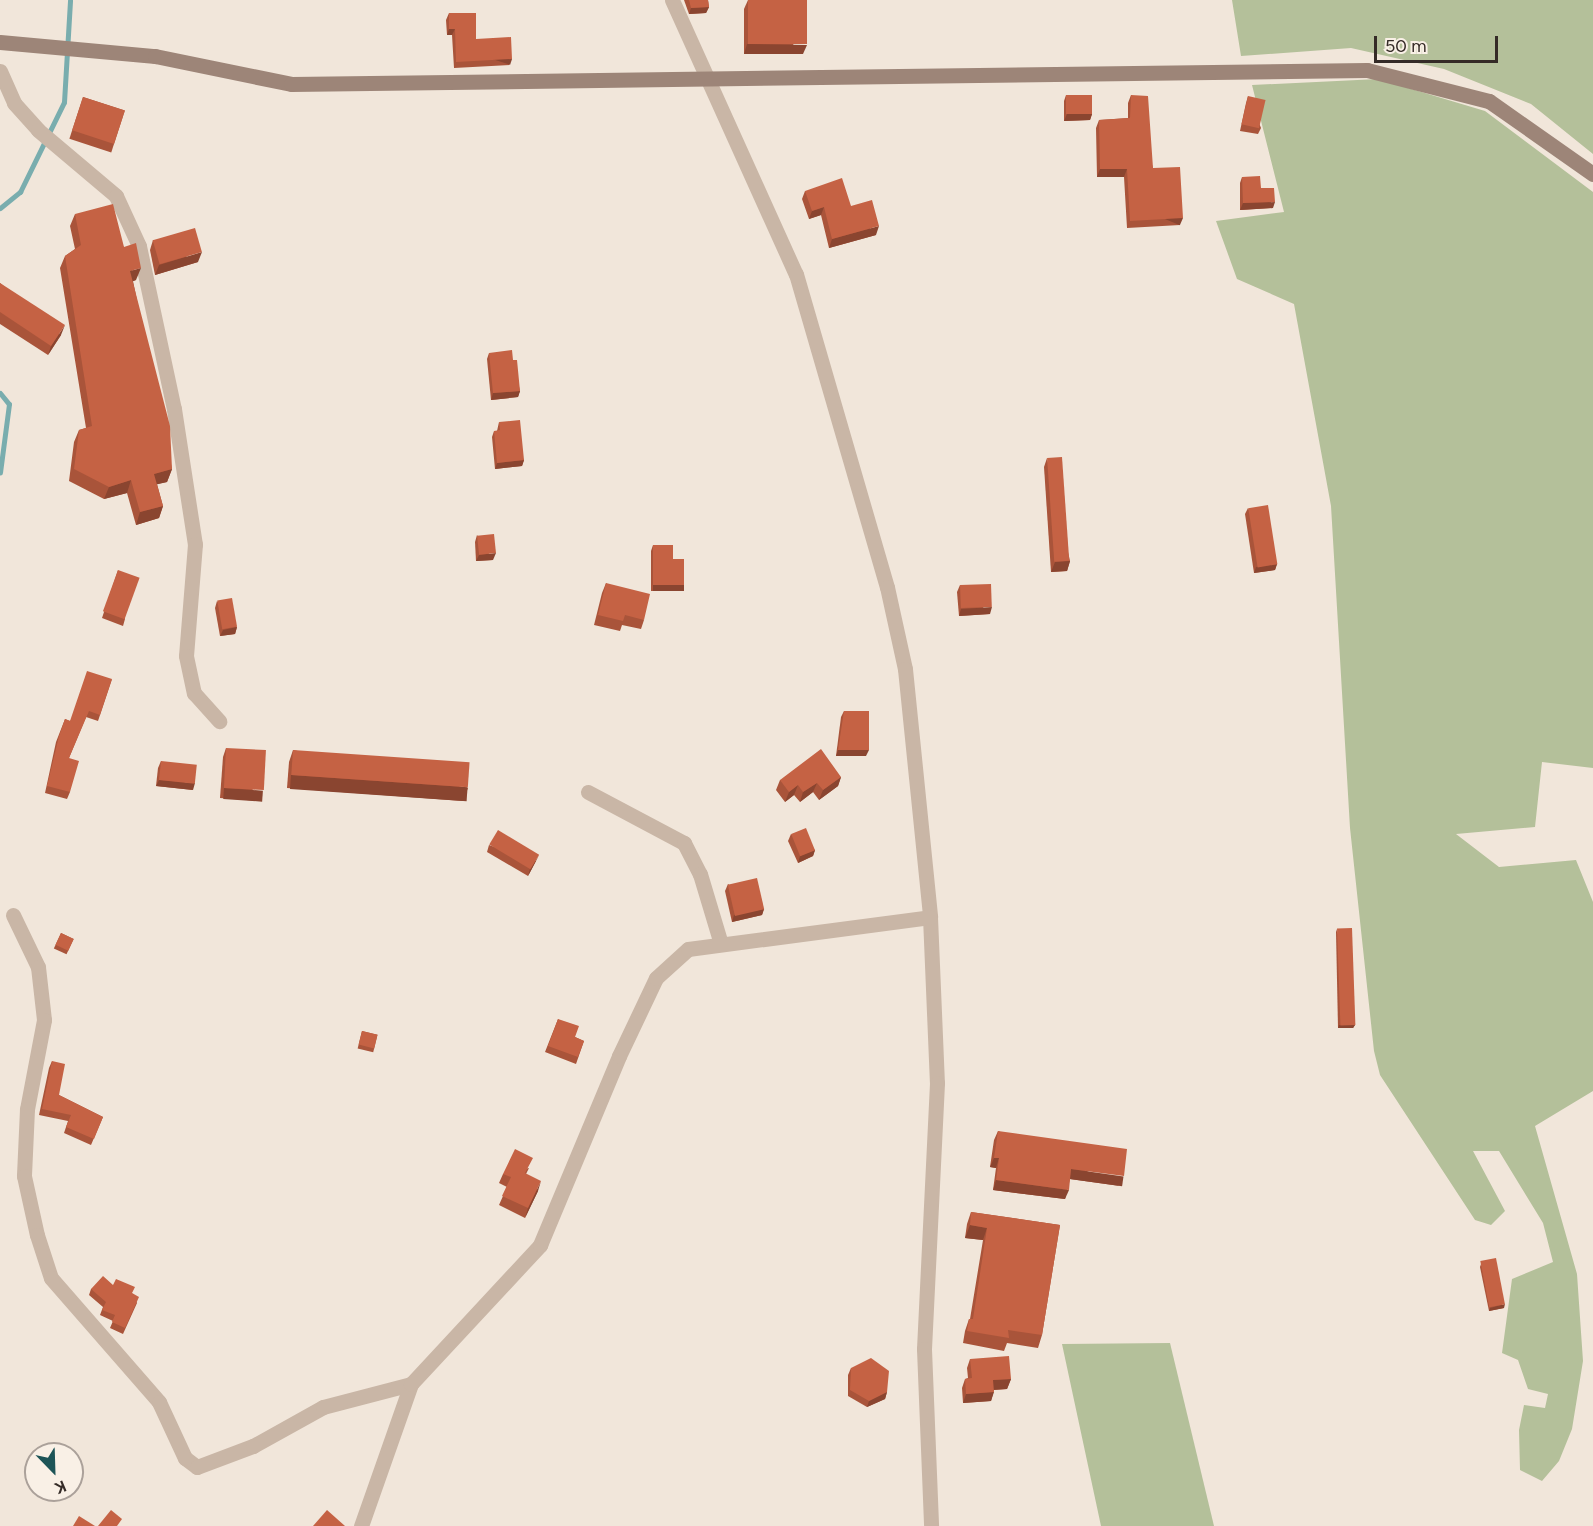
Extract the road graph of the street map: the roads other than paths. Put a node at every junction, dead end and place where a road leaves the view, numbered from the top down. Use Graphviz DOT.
graph roads {
  1 [pos="672,0"];
  2 [pos="0,42"];
  3 [pos="0,71"];
  4 [pos="707,80"];
  5 [pos="1593,174"];
  6 [pos="219,721"];
  7 [pos="588,792"];
  8 [pos="13,915"];
  9 [pos="930,917"];
  10 [pos="721,944"];
  11 [pos="411,1384"];
  12 [pos="361,1526"];
  13 [pos="931,1526"];
  1 -- 4 [label="street"];
  2 -- 4 [label="street"];
  3 -- 6 [label="street"];
  4 -- 5 [label="street"];
  4 -- 9 [label="street"];
  7 -- 10 [label="street"];
  8 -- 11 [label="street"];
  9 -- 10 [label="street"];
  9 -- 13 [label="street"];
  10 -- 11 [label="street"];
  11 -- 12 [label="street"];
}
